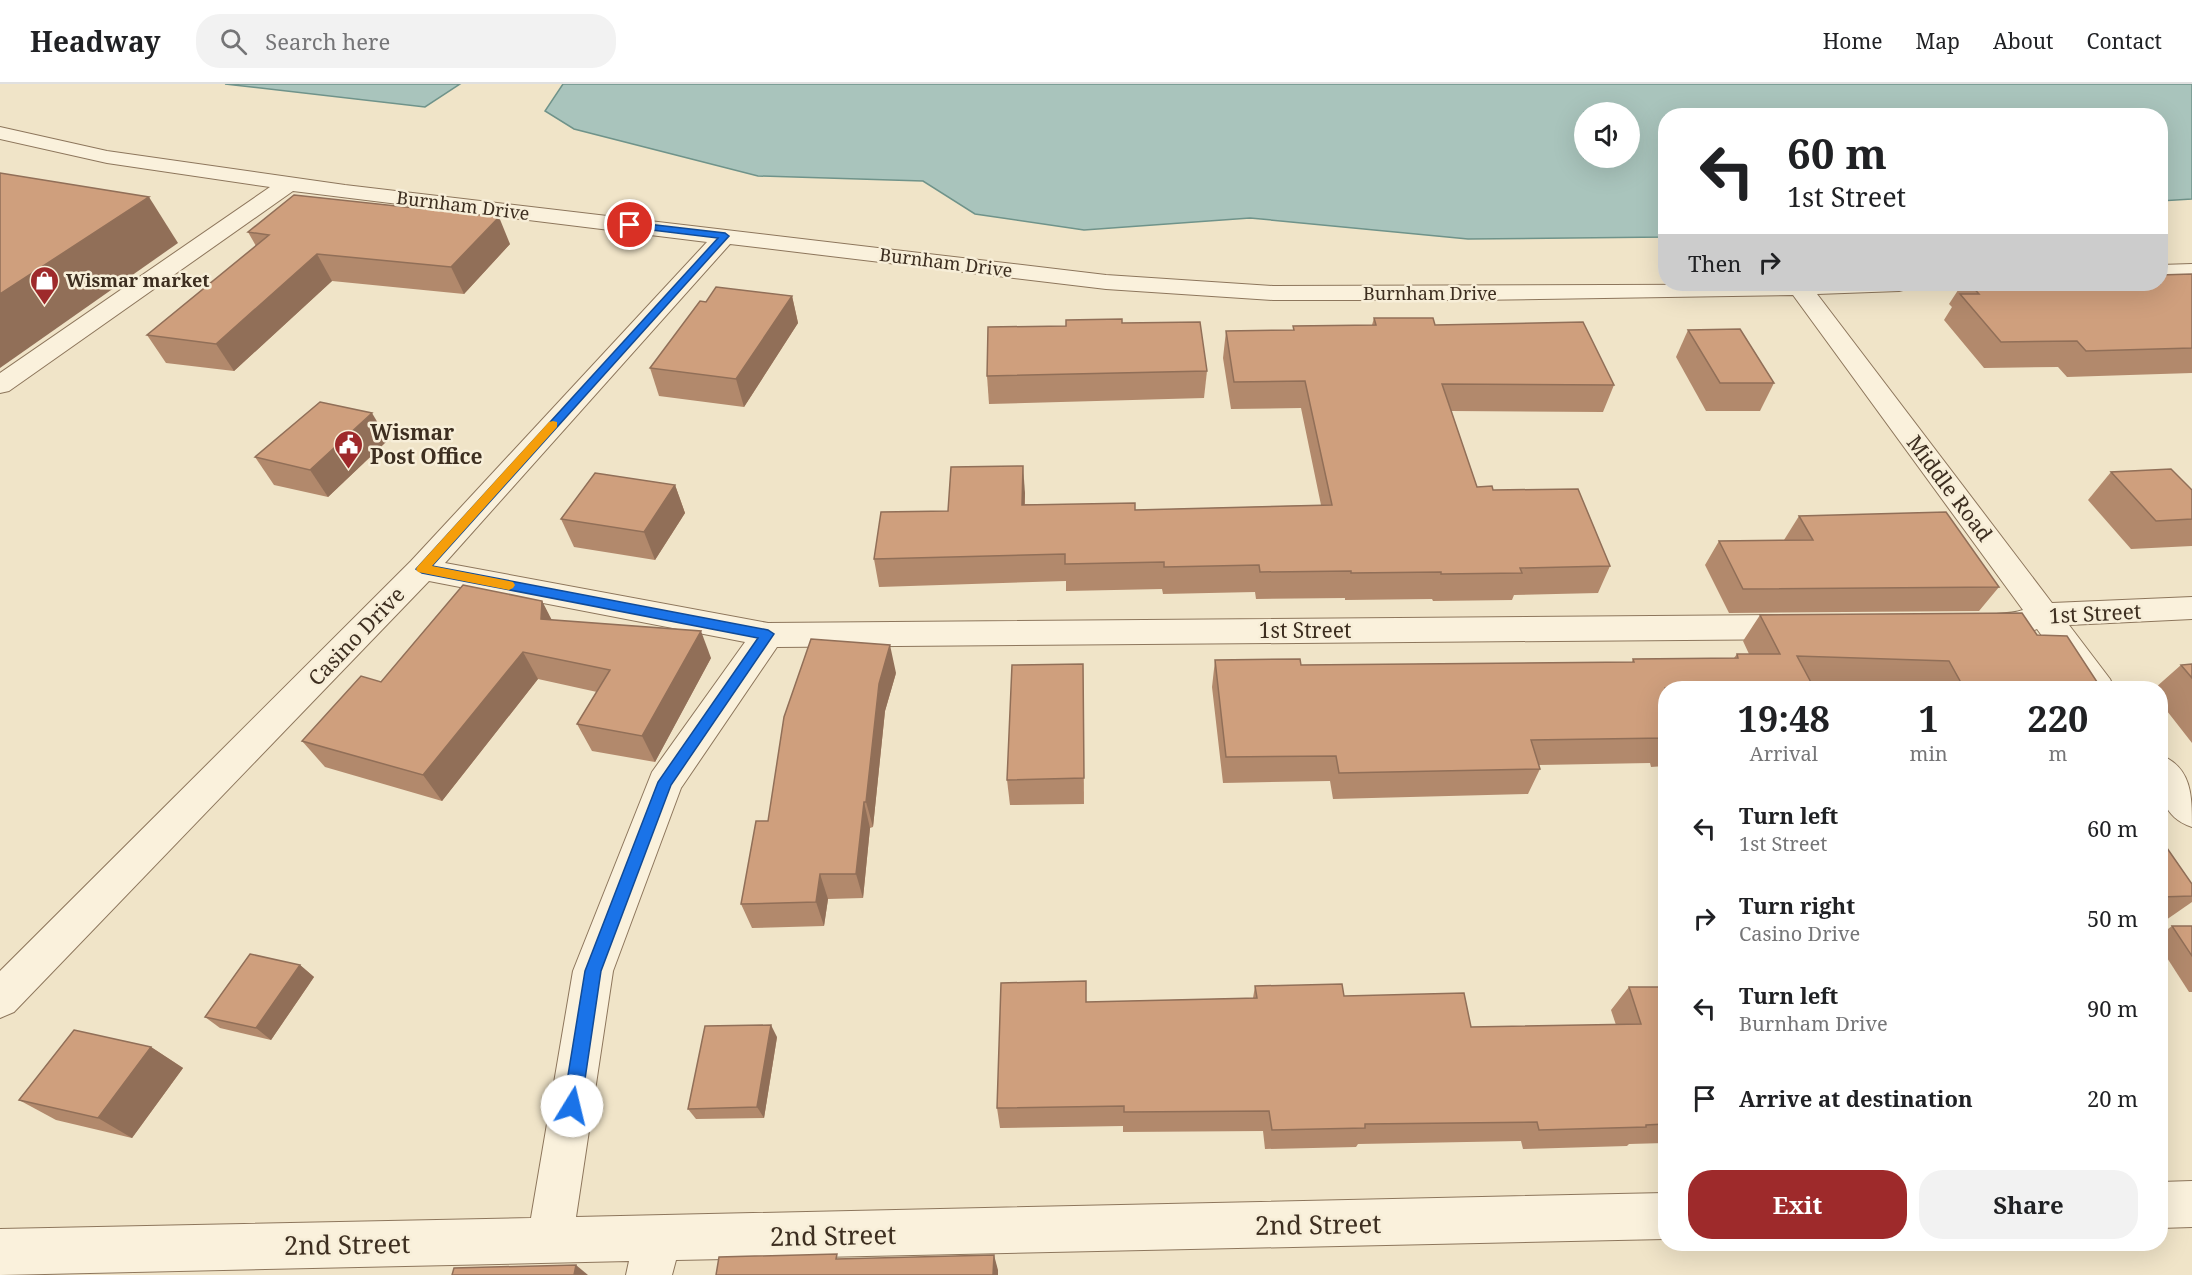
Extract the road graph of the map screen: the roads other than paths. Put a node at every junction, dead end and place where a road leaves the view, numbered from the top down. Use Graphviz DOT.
graph roads {
  1 [pos="0,133"];
  2 [pos="289,184"];
  3 [pos="725,236"];
  4 [pos="2192,271"];
  5 [pos="2168,272"];
  6 [pos="1658,290"];
  7 [pos="1802,291"];
  8 [pos="0,385"];
  9 [pos="422,569"];
  10 [pos="2192,608"];
  11 [pos="2042,615"];
  12 [pos="1954,625"];
  13 [pos="1822,626"];
  14 [pos="768,634"];
  15 [pos="2093,681"];
  16 [pos="2168,780"];
  17 [pos="2192,812"];
  18 [pos="0,999"];
  19 [pos="2192,1204"];
  20 [pos="2168,1205"];
  21 [pos="1658,1216"];
  22 [pos="550,1240"];
  23 [pos="0,1252"];
  24 [pos="653,1257"];
  1 -- 2 [label="street, Burnham Drive"];
  2 -- 3 [label="street, Burnham Drive"];
  2 -- 8 [label="street"];
  3 -- 6 [label="street, Burnham Drive"];
  3 -- 9 [label="street, Casino Drive"];
  4 -- 5 [label="street"];
  7 -- 11 [label="street, Middle Road"];
  9 -- 14 [label="street, 1st Street"];
  9 -- 18 [label="street, Casino Drive"];
  10 -- 11 [label="street, 1st Street"];
  11 -- 12 [label="street, 1st Street"];
  11 -- 15 [label="street, Middle Road"];
  13 -- 14 [label="street, 1st Street"];
  14 -- 22 [label="street"];
  16 -- 17 [label="street"];
  19 -- 20 [label="street"];
  21 -- 24 [label="street, 2nd Street"];
  22 -- 23 [label="street, 2nd Street"];
  22 -- 24 [label="street, 2nd Street"];
}
